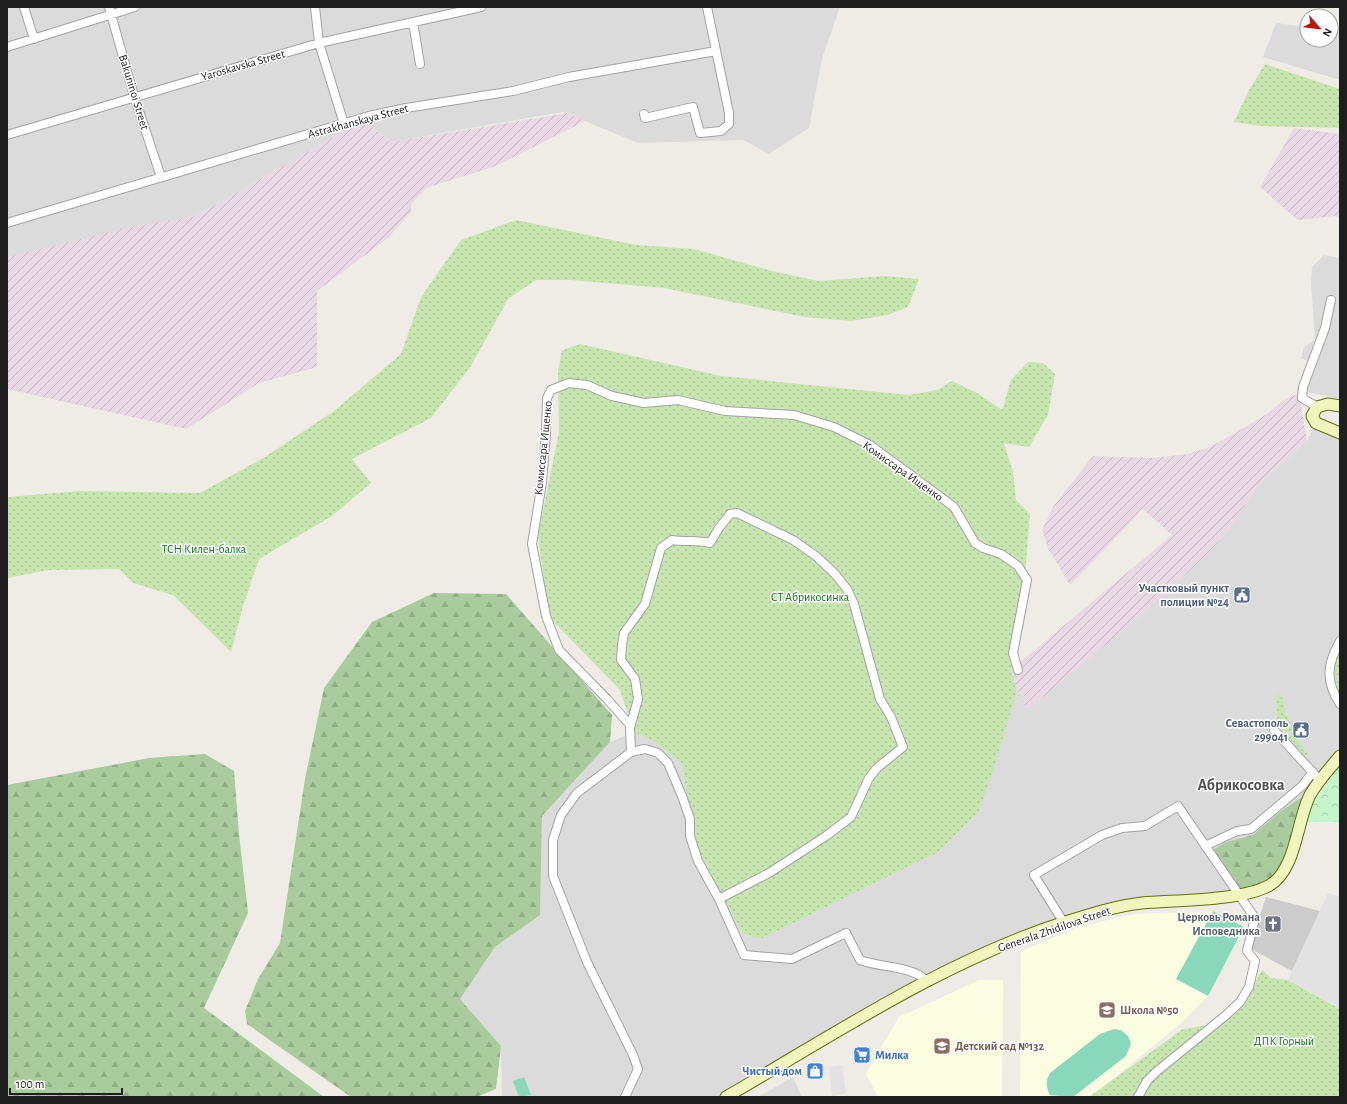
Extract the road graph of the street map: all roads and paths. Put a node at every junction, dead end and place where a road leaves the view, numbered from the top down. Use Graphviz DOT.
graph roads {
  1 [pos="24,7"];
  2 [pos="135,7"];
  3 [pos="315,7"];
  4 [pos="481,7"];
  5 [pos="707,7"];
  6 [pos="110,10"];
  7 [pos="413,22"];
  8 [pos="34,39"];
  9 [pos="319,43"];
  10 [pos="7,47"];
  11 [pos="716,51"];
  12 [pos="420,64"];
  13 [pos="134,96"];
  14 [pos="644,114"];
  15 [pos="344,124"];
  16 [pos="7,135"];
  17 [pos="161,177"];
  18 [pos="7,223"];
  19 [pos="1331,300"];
  20 [pos="1340,406"];
  21 [pos="1314,412"];
  22 [pos="1340,433"];
  23 [pos="1340,641"];
  24 [pos="1018,670"];
  25 [pos="1340,704"];
  26 [pos="630,725"];
  27 [pos="1274,730"];
  28 [pos="631,752"];
  29 [pos="1340,756"];
  30 [pos="1313,772"];
  31 [pos="1319,781"];
  32 [pos="1205,846"];
  33 [pos="1238,894"];
  34 [pos="718,899"];
  35 [pos="1064,923"];
  36 [pos="927,981"];
  37 [pos="625,1097"];
  38 [pos="726,1097"];
  39 [pos="1138,1097"];
  1 -- 8 [label="street"];
  2 -- 6 [label="street"];
  3 -- 9 [label="street"];
  4 -- 7 [label="street, Yaroskavska Street"];
  5 -- 11 [label="street"];
  6 -- 8 [label="street"];
  6 -- 13 [label="street, Bakuninoi Street"];
  7 -- 9 [label="street, Yaroskavska Street"];
  7 -- 12 [label="street"];
  8 -- 10 [label="street"];
  9 -- 13 [label="street, Yaroskavska Street"];
  9 -- 15 [label="street"];
  11 -- 14 [label="street"];
  11 -- 15 [label="street, Astrakhanskaya Street"];
  13 -- 16 [label="street, Yaroskavska Street"];
  13 -- 17 [label="street, Bakuninoi Street"];
  15 -- 17 [label="street, Astrakhanskaya Street"];
  17 -- 18 [label="street, Astrakhanskaya Street"];
  19 -- 21 [label="street"];
  20 -- 21 [label="main road"];
  21 -- 22 [label="main road"];
  23 -- 25 [label="street"];
  24 -- 26 [label="street, Комиссара Ищенко"];
  26 -- 28 [label="street"];
  26 -- 34 [label="street"];
  27 -- 30 [label="street"];
  28 -- 34 [label="street"];
  28 -- 37 [label="street"];
  29 -- 31 [label="main road, Generala Zhidilova Street"];
  30 -- 31 [label="street"];
  30 -- 32 [label="street"];
  31 -- 33 [label="main road, Generala Zhidilova Street"];
  32 -- 33 [label="street"];
  32 -- 35 [label="street"];
  33 -- 35 [label="main road, Generala Zhidilova Street"];
  33 -- 39 [label="street"];
  34 -- 36 [label="street"];
  35 -- 36 [label="main road, Generala Zhidilova Street"];
  36 -- 38 [label="main road, Generala Zhidilova Street"];
}
